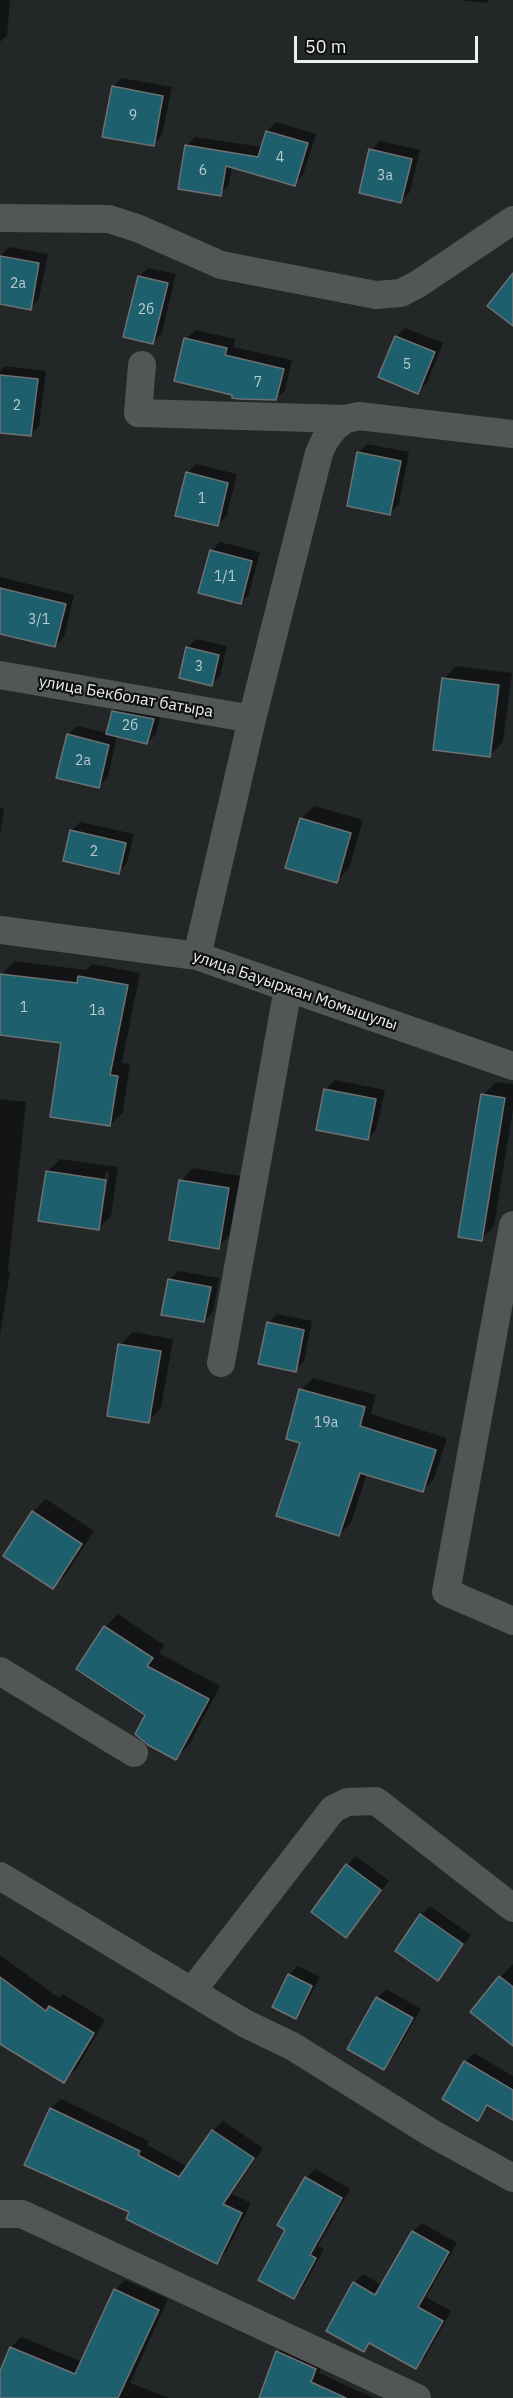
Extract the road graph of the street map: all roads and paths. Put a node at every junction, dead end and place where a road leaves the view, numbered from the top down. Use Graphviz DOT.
graph roads {
  1 [pos="0,218"];
  2 [pos="513,220"];
  3 [pos="142,365"];
  4 [pos="346,419"];
  5 [pos="513,434"];
  6 [pos="0,675"];
  7 [pos="252,719"];
  8 [pos="0,930"];
  9 [pos="197,956"];
  10 [pos="288,988"];
  11 [pos="513,1066"];
  12 [pos="513,1226"];
  13 [pos="221,1363"];
  14 [pos="513,1622"];
  15 [pos="0,1671"];
  16 [pos="134,1753"];
  17 [pos="0,1876"];
  18 [pos="513,1908"];
  19 [pos="192,1991"];
  20 [pos="513,2178"];
  21 [pos="0,2214"];
  22 [pos="417,2398"];
  1 -- 2 [label="street"];
  3 -- 4 [label="street"];
  4 -- 5 [label="street"];
  4 -- 7 [label="street"];
  6 -- 7 [label="street, улица Бекболат батыра"];
  7 -- 9 [label="street"];
  8 -- 9 [label="street, улица Бауыржан Момышулы"];
  9 -- 10 [label="street, улица Бауыржан Момышулы"];
  10 -- 11 [label="street, улица Бауыржан Момышулы"];
  10 -- 13 [label="street"];
  12 -- 14 [label="street"];
  15 -- 16 [label="street"];
  17 -- 19 [label="street"];
  18 -- 19 [label="street"];
  19 -- 20 [label="street"];
  21 -- 22 [label="street"];
}
